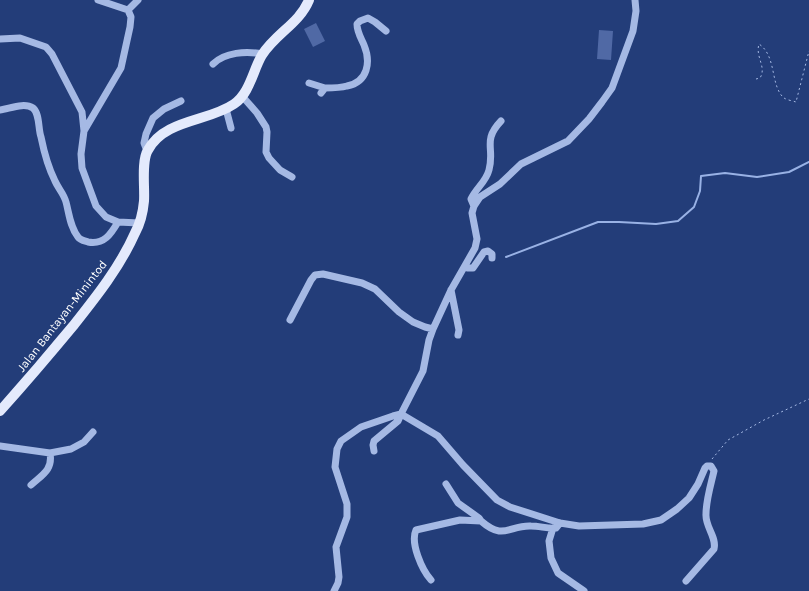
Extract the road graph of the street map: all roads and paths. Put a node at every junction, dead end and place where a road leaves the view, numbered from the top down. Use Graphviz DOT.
graph roads {
  1 [pos="98,0"];
  2 [pos="138,0"];
  3 [pos="309,0"];
  4 [pos="635,0"];
  5 [pos="128,10"];
  6 [pos="386,31"];
  7 [pos="0,39"];
  8 [pos="809,51"];
  9 [pos="263,54"];
  10 [pos="213,64"];
  11 [pos="756,79"];
  12 [pos="309,83"];
  13 [pos="242,96"];
  14 [pos="181,101"];
  15 [pos="226,109"];
  16 [pos="0,110"];
  17 [pos="501,121"];
  18 [pos="231,128"];
  19 [pos="84,131"];
  20 [pos="147,151"];
  21 [pos="292,177"];
  22 [pos="474,206"];
  23 [pos="118,222"];
  24 [pos="140,223"];
  25 [pos="492,258"];
  26 [pos="464,267"];
  27 [pos="451,290"];
  28 [pos="290,320"];
  29 [pos="433,328"];
  30 [pos="458,334"];
  31 [pos="809,399"];
  32 [pos="0,411"];
  33 [pos="401,414"];
  34 [pos="93,432"];
  35 [pos="0,446"];
  36 [pos="374,451"];
  37 [pos="50,454"];
  38 [pos="707,466"];
  39 [pos="446,484"];
  40 [pos="31,485"];
  41 [pos="481,521"];
  42 [pos="560,523"];
  43 [pos="553,528"];
  44 [pos="431,580"];
  45 [pos="686,581"];
  46 [pos="334,591"];
  47 [pos="584,591"];
  1 -- 5 [label="street"];
  2 -- 5 [label="street"];
  3 -- 9 [label="main road"];
  4 -- 22 [label="street"];
  5 -- 19 [label="street"];
  6 -- 12 [label="street"];
  7 -- 19 [label="street"];
  8 -- 11 [label="path"];
  9 -- 10 [label="street"];
  9 -- 13 [label="main road"];
  13 -- 15 [label="main road"];
  13 -- 21 [label="street"];
  14 -- 20 [label="street"];
  15 -- 18 [label="street"];
  15 -- 20 [label="main road"];
  16 -- 23 [label="street"];
  17 -- 22 [label="street"];
  19 -- 23 [label="street"];
  20 -- 24 [label="main road, Jalan Bantayan-Minintod"];
  22 -- 26 [label="street"];
  23 -- 24 [label="street"];
  24 -- 32 [label="main road, Jalan Bantayan-Minintod"];
  25 -- 26 [label="street"];
  26 -- 27 [label="street"];
  27 -- 29 [label="street"];
  27 -- 30 [label="street"];
  28 -- 29 [label="street"];
  29 -- 33 [label="street"];
  31 -- 38 [label="path"];
  33 -- 36 [label="street"];
  33 -- 42 [label="street"];
  33 -- 46 [label="street"];
  34 -- 37 [label="street"];
  35 -- 37 [label="street"];
  37 -- 40 [label="street"];
  38 -- 42 [label="street"];
  38 -- 45 [label="street"];
  39 -- 41 [label="street"];
  41 -- 43 [label="street"];
  41 -- 44 [label="street"];
  42 -- 43 [label="street"];
  43 -- 47 [label="street"];
}
